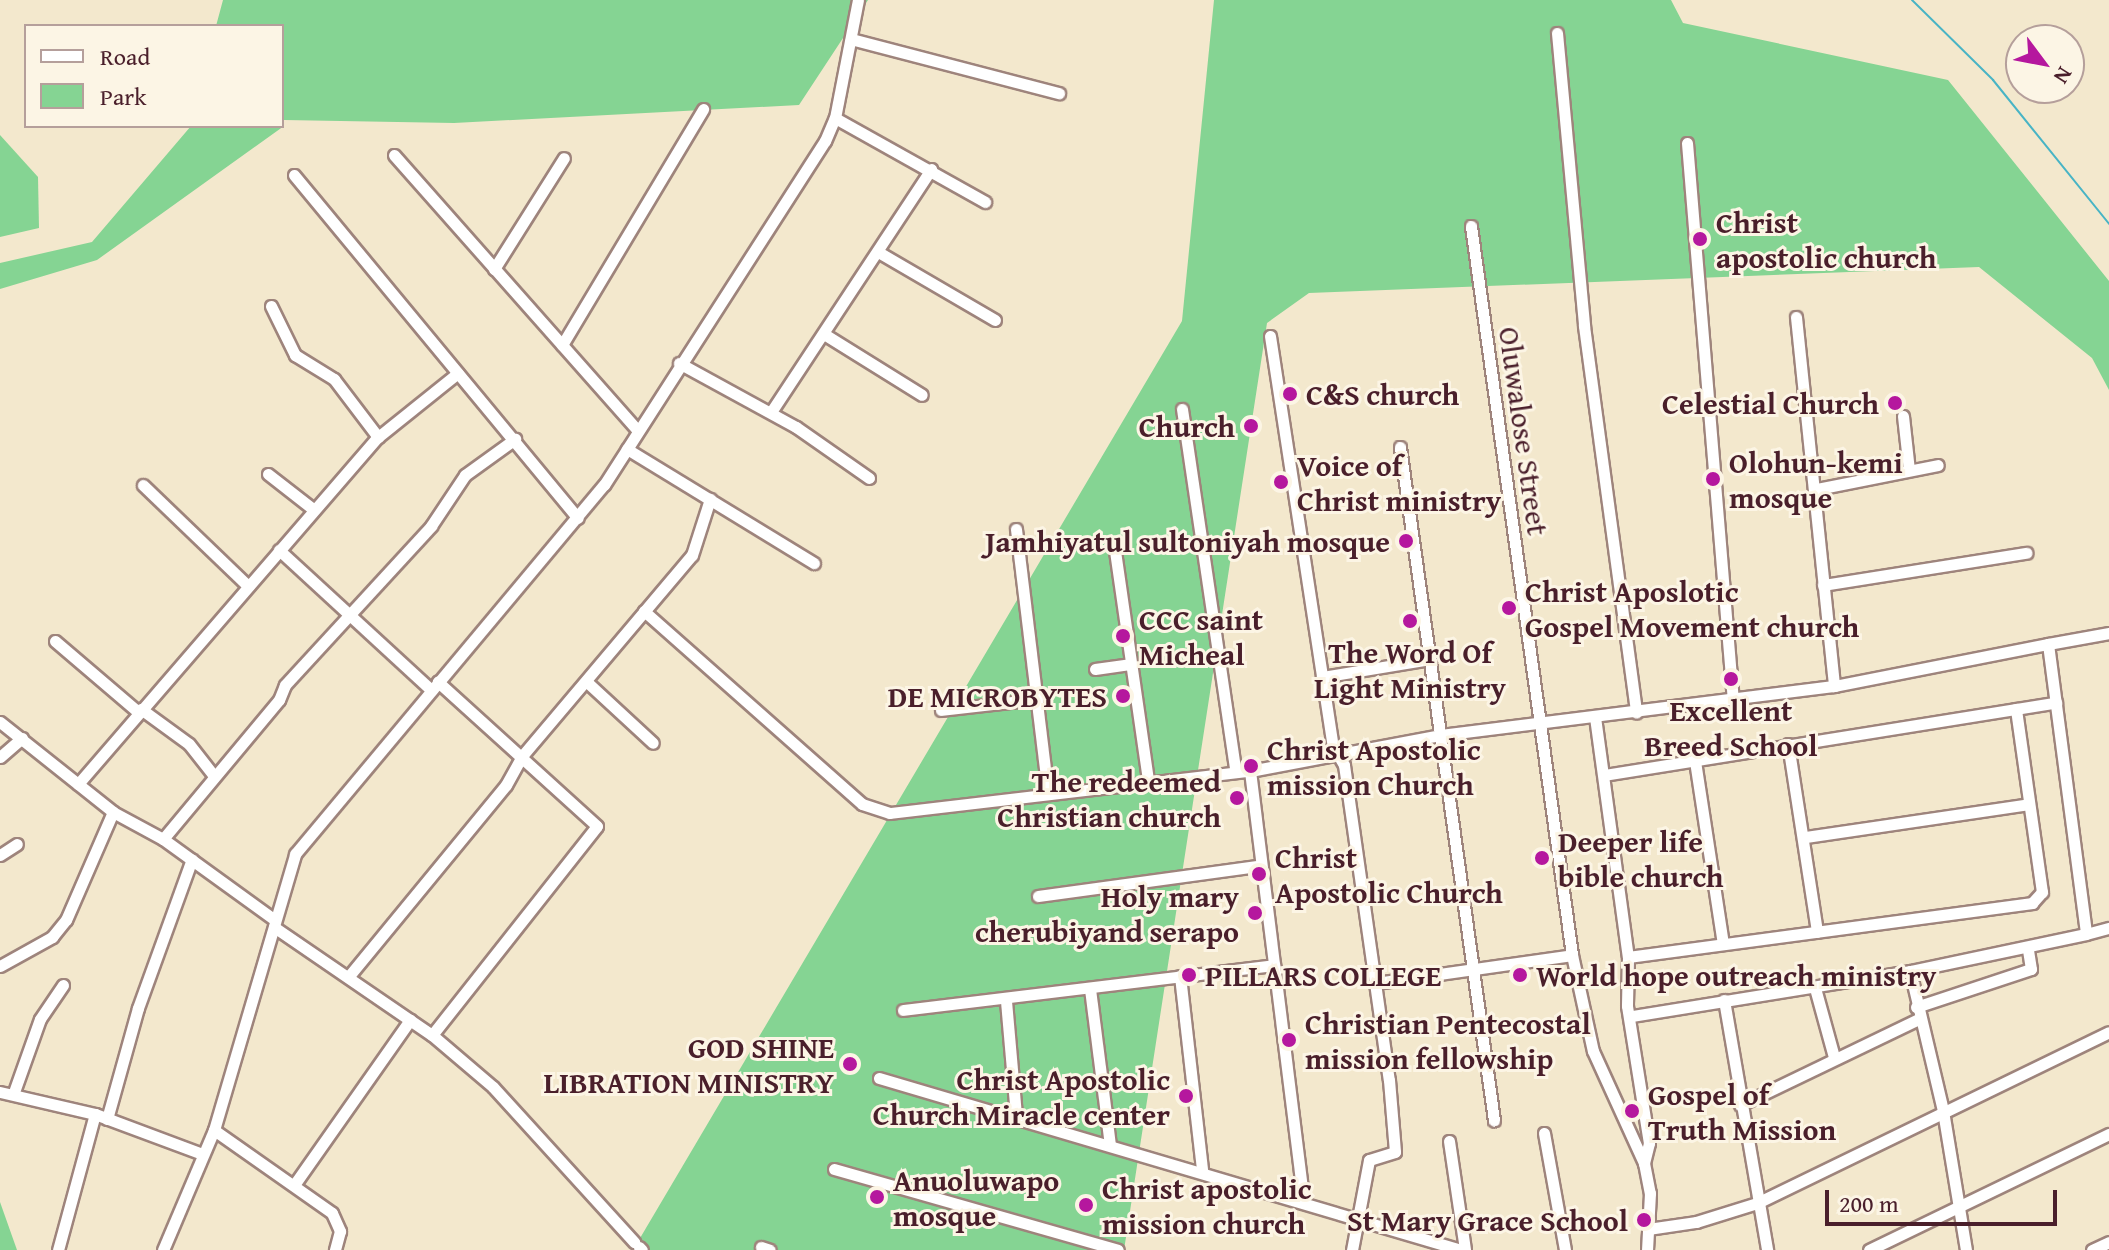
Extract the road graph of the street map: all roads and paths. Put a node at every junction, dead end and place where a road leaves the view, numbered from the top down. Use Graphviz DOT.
graph roads {
  1 [pos="858,0"];
  2 [pos="1557,33"];
  3 [pos="851,39"];
  4 [pos="1059,93"];
  5 [pos="703,109"];
  6 [pos="835,118"];
  7 [pos="1687,143"];
  8 [pos="394,155"];
  9 [pos="564,158"];
  10 [pos="931,169"];
  11 [pos="294,175"];
  12 [pos="985,202"];
  13 [pos="1471,226"];
  14 [pos="880,253"];
  15 [pos="494,269"];
  16 [pos="271,306"];
  17 [pos="1796,317"];
  18 [pos="995,320"];
  19 [pos="824,334"];
  20 [pos="1270,336"];
  21 [pos="562,345"];
  22 [pos="679,363"];
  23 [pos="458,373"];
  24 [pos="922,395"];
  25 [pos="1182,409"];
  26 [pos="771,412"];
  27 [pos="1903,416"];
  28 [pos="637,430"];
  29 [pos="378,437"];
  30 [pos="515,439"];
  31 [pos="1400,447"];
  32 [pos="627,449"];
  33 [pos="1938,465"];
  34 [pos="1909,470"];
  35 [pos="268,474"];
  36 [pos="869,478"];
  37 [pos="143,485"];
  38 [pos="1817,489"];
  39 [pos="710,499"];
  40 [pos="314,510"];
  41 [pos="578,518"];
  42 [pos="1016,529"];
  43 [pos="1114,544"];
  44 [pos="279,550"];
  45 [pos="2026,553"];
  46 [pos="814,563"];
  47 [pos="1823,585"];
  48 [pos="248,586"];
  49 [pos="644,611"];
  50 [pos="348,614"];
  51 [pos="2109,633"];
  52 [pos="55,641"];
  53 [pos="2048,644"];
  54 [pos="1431,659"];
  55 [pos="1130,664"];
  56 [pos="1095,669"];
  57 [pos="1322,677"];
  58 [pos="588,683"];
  59 [pos="434,686"];
  60 [pos="1834,686"];
  61 [pos="1037,699"];
  62 [pos="1733,701"];
  63 [pos="2056,703"];
  64 [pos="2016,709"];
  65 [pos="941,710"];
  66 [pos="140,711"];
  67 [pos="1636,713"];
  68 [pos="1595,717"];
  69 [pos="0,722"];
  70 [pos="1537,726"];
  71 [pos="1440,735"];
  72 [pos="22,738"];
  73 [pos="653,743"];
  74 [pos="1788,744"];
  75 [pos="1338,755"];
  76 [pos="522,756"];
  77 [pos="0,757"];
  78 [pos="1695,761"];
  79 [pos="1235,770"];
  80 [pos="1250,771"];
  81 [pos="213,775"];
  82 [pos="1604,775"];
  83 [pos="1148,781"];
  84 [pos="78,784"];
  85 [pos="1048,793"];
  86 [pos="2029,804"];
  87 [pos="113,812"];
  88 [pos="1806,837"];
  89 [pos="163,839"];
  90 [pos="17,844"];
  91 [pos="0,855"];
  92 [pos="192,859"];
  93 [pos="1257,866"];
  94 [pos="1038,896"];
  95 [pos="274,923"];
  96 [pos="2109,928"];
  97 [pos="1817,932"];
  98 [pos="2086,934"];
  99 [pos="1723,944"];
  100 [pos="2028,949"];
  101 [pos="1572,955"];
  102 [pos="1628,957"];
  103 [pos="1274,965"];
  104 [pos="0,966"];
  105 [pos="1472,970"];
  106 [pos="1910,971"];
  107 [pos="349,976"];
  108 [pos="1180,976"];
  109 [pos="1376,983"];
  110 [pos="63,985"];
  111 [pos="1815,988"];
  112 [pos="1090,989"];
  113 [pos="1724,1000"];
  114 [pos="1006,1001"];
  115 [pos="903,1010"];
  116 [pos="1918,1013"];
  117 [pos="1631,1016"];
  118 [pos="410,1020"];
  119 [pos="2109,1032"];
  120 [pos="432,1035"];
  121 [pos="1834,1057"];
  122 [pos="879,1078"];
  123 [pos="0,1092"];
  124 [pos="14,1092"];
  125 [pos="1740,1105"];
  126 [pos="1943,1111"];
  127 [pos="101,1116"];
  128 [pos="1016,1116"];
  129 [pos="1494,1120"];
  130 [pos="214,1130"];
  131 [pos="1544,1133"];
  132 [pos="2109,1134"];
  133 [pos="1449,1141"];
  134 [pos="1110,1145"];
  135 [pos="200,1153"];
  136 [pos="1644,1163"];
  137 [pos="834,1169"];
  138 [pos="1202,1170"];
  139 [pos="294,1185"];
  140 [pos="1304,1202"];
  141 [pos="1757,1203"];
  142 [pos="1959,1207"];
  143 [pos="1360,1220"];
  144 [pos="1648,1229"];
  145 [pos="2109,1242"];
  146 [pos="638,1246"];
  147 [pos="58,1250"];
  148 [pos="163,1250"];
  149 [pos="335,1250"];
  150 [pos="1118,1250"];
  151 [pos="1352,1250"];
  152 [pos="1463,1250"];
  153 [pos="1565,1250"];
  154 [pos="1647,1250"];
  155 [pos="1767,1250"];
  156 [pos="1869,1250"];
  157 [pos="1966,1250"];
  158 [pos="2092,1250"];
  1 -- 3 [label="street"];
  2 -- 67 [label="street"];
  3 -- 4 [label="street"];
  3 -- 6 [label="street"];
  5 -- 21 [label="street"];
  6 -- 10 [label="street"];
  6 -- 22 [label="street"];
  7 -- 62 [label="street"];
  8 -- 15 [label="street"];
  9 -- 15 [label="street"];
  10 -- 12 [label="street"];
  10 -- 14 [label="street"];
  11 -- 23 [label="street"];
  13 -- 70 [label="street, Oluwalose Street"];
  14 -- 18 [label="street"];
  14 -- 19 [label="street"];
  15 -- 21 [label="street"];
  16 -- 29 [label="street"];
  17 -- 38 [label="street"];
  19 -- 24 [label="street"];
  19 -- 26 [label="street"];
  20 -- 57 [label="street"];
  21 -- 28 [label="street"];
  22 -- 26 [label="street"];
  22 -- 28 [label="street"];
  23 -- 29 [label="street"];
  23 -- 30 [label="street"];
  25 -- 79 [label="street"];
  26 -- 36 [label="street"];
  27 -- 34 [label="street"];
  28 -- 32 [label="street"];
  29 -- 40 [label="street"];
  30 -- 41 [label="street"];
  30 -- 50 [label="street"];
  31 -- 54 [label="street"];
  32 -- 39 [label="street"];
  32 -- 41 [label="street"];
  33 -- 34 [label="street"];
  34 -- 38 [label="street"];
  35 -- 40 [label="street"];
  37 -- 48 [label="street"];
  38 -- 47 [label="street"];
  39 -- 46 [label="street"];
  39 -- 49 [label="street"];
  40 -- 44 [label="street"];
  41 -- 59 [label="street"];
  42 -- 61 [label="street"];
  43 -- 55 [label="street"];
  44 -- 48 [label="street"];
  44 -- 50 [label="street"];
  45 -- 47 [label="street"];
  47 -- 60 [label="street"];
  48 -- 66 [label="street"];
  49 -- 58 [label="street"];
  49 -- 85 [label="street"];
  50 -- 59 [label="street"];
  50 -- 81 [label="street"];
  51 -- 53 [label="street"];
  52 -- 66 [label="street"];
  53 -- 60 [label="street"];
  53 -- 63 [label="street"];
  54 -- 57 [label="street"];
  54 -- 71 [label="street"];
  55 -- 56 [label="street"];
  55 -- 83 [label="street"];
  57 -- 75 [label="street"];
  58 -- 73 [label="street"];
  58 -- 76 [label="street"];
  59 -- 76 [label="street"];
  59 -- 95 [label="street"];
  60 -- 62 [label="street"];
  61 -- 65 [label="street"];
  61 -- 85 [label="street"];
  62 -- 67 [label="street"];
  63 -- 64 [label="street"];
  63 -- 98 [label="street"];
  64 -- 74 [label="street"];
  64 -- 86 [label="street"];
  66 -- 81 [label="street"];
  66 -- 84 [label="street"];
  67 -- 68 [label="street"];
  68 -- 70 [label="street"];
  68 -- 82 [label="street"];
  69 -- 72 [label="street"];
  70 -- 71 [label="street"];
  70 -- 101 [label="street, Oluwalose Street"];
  71 -- 75 [label="street"];
  71 -- 105 [label="street"];
  72 -- 77 [label="street"];
  72 -- 84 [label="street"];
  74 -- 78 [label="street"];
  74 -- 88 [label="street"];
  75 -- 80 [label="street"];
  75 -- 109 [label="street"];
  76 -- 107 [label="street"];
  76 -- 120 [label="street"];
  78 -- 82 [label="street"];
  78 -- 99 [label="street"];
  79 -- 80 [label="street"];
  79 -- 83 [label="street"];
  80 -- 93 [label="street"];
  81 -- 89 [label="street"];
  82 -- 102 [label="street"];
  83 -- 85 [label="street"];
  84 -- 87 [label="street"];
  86 -- 88 [label="street"];
  86 -- 97 [label="street"];
  87 -- 89 [label="street"];
  87 -- 104 [label="street"];
  88 -- 97 [label="street"];
  89 -- 92 [label="street"];
  90 -- 91 [label="street"];
  92 -- 95 [label="street"];
  92 -- 127 [label="street"];
  93 -- 94 [label="street"];
  93 -- 103 [label="street"];
  95 -- 107 [label="street"];
  95 -- 130 [label="street"];
  96 -- 98 [label="street"];
  97 -- 99 [label="street"];
  98 -- 100 [label="street"];
  99 -- 102 [label="street"];
  100 -- 106 [label="street"];
  100 -- 116 [label="street"];
  101 -- 105 [label="street"];
  101 -- 136 [label="street, Oluwalose Street"];
  102 -- 117 [label="street"];
  103 -- 108 [label="street"];
  103 -- 140 [label="street"];
  105 -- 109 [label="street"];
  105 -- 129 [label="street"];
  106 -- 111 [label="street"];
  106 -- 116 [label="street"];
  107 -- 118 [label="street"];
  108 -- 112 [label="street"];
  108 -- 138 [label="street"];
  109 -- 143 [label="street"];
  110 -- 124 [label="street"];
  111 -- 113 [label="street"];
  111 -- 121 [label="street"];
  112 -- 114 [label="street"];
  112 -- 134 [label="street"];
  113 -- 117 [label="street"];
  113 -- 125 [label="street"];
  114 -- 115 [label="street"];
  114 -- 128 [label="street"];
  116 -- 121 [label="street"];
  116 -- 126 [label="street"];
  117 -- 136 [label="street"];
  118 -- 120 [label="street"];
  118 -- 139 [label="street"];
  119 -- 126 [label="street"];
  120 -- 146 [label="street"];
  121 -- 125 [label="street"];
  122 -- 128 [label="street"];
  123 -- 124 [label="street"];
  124 -- 127 [label="street"];
  125 -- 141 [label="street"];
  126 -- 141 [label="street"];
  126 -- 142 [label="street"];
  127 -- 135 [label="street"];
  127 -- 147 [label="street"];
  128 -- 134 [label="street"];
  130 -- 135 [label="street"];
  130 -- 139 [label="street"];
  131 -- 153 [label="street"];
  132 -- 142 [label="street"];
  133 -- 152 [label="street"];
  134 -- 138 [label="street"];
  135 -- 148 [label="street"];
  136 -- 144 [label="street, Oluwalose Street"];
  137 -- 150 [label="street"];
  138 -- 140 [label="street"];
  139 -- 149 [label="street"];
  140 -- 143 [label="street"];
  141 -- 144 [label="street"];
  141 -- 155 [label="street"];
  142 -- 156 [label="street"];
  142 -- 157 [label="street"];
  143 -- 151 [label="street"];
  143 -- 152 [label="street"];
  144 -- 154 [label="street, Oluwalose Street"];
  145 -- 158 [label="street"];
}
